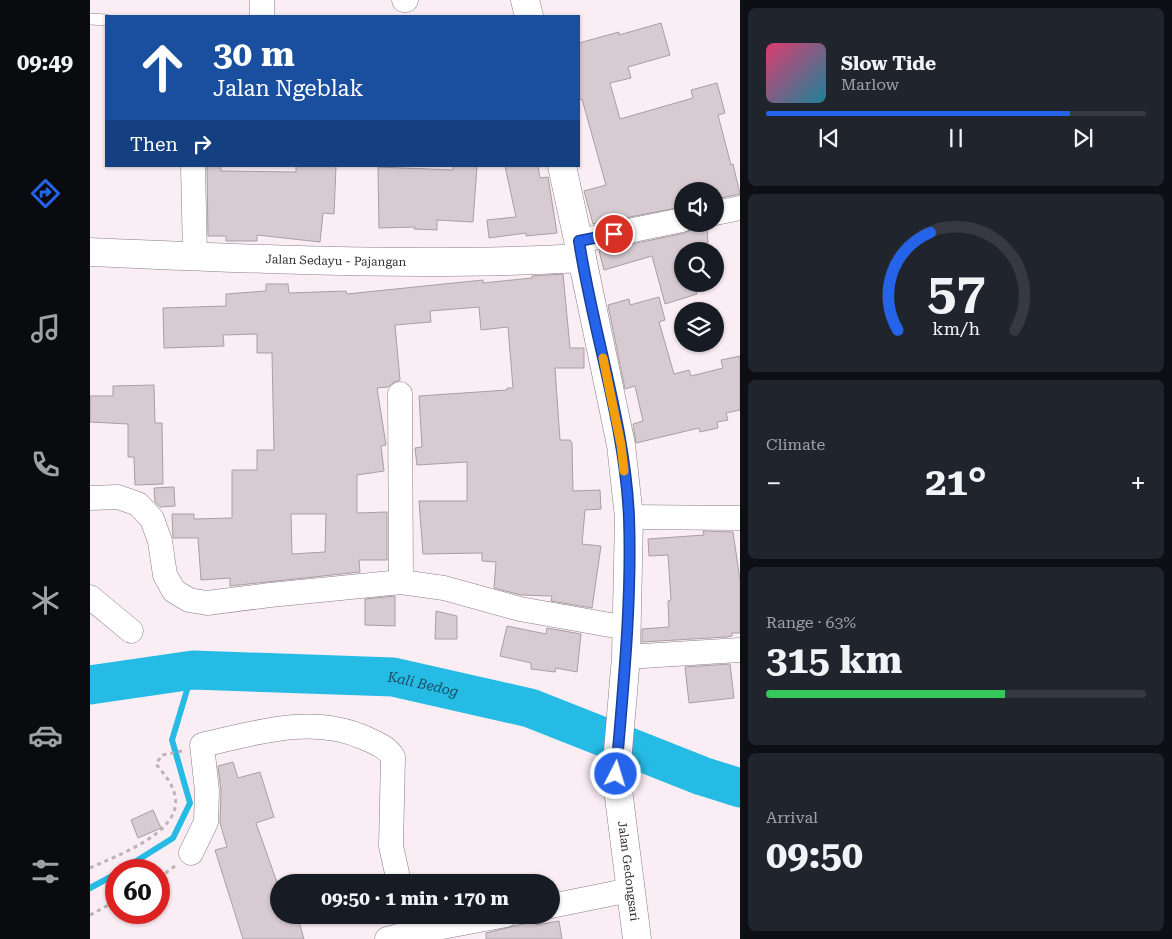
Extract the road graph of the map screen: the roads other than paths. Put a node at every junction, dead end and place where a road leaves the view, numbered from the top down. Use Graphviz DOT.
graph roads {
  1 [pos="262,0"];
  2 [pos="525,0"];
  3 [pos="262,15"];
  4 [pos="529,15"];
  5 [pos="90,19"];
  6 [pos="105,20"];
  7 [pos="193,167"];
  8 [pos="562,167"];
  9 [pos="740,208"];
  10 [pos="724,211"];
  11 [pos="674,222"];
  12 [pos="580,250"];
  13 [pos="90,252"];
  14 [pos="195,256"];
  15 [pos="400,394"];
  16 [pos="90,498"];
  17 [pos="629,516"];
  18 [pos="740,518"];
  19 [pos="401,582"];
  20 [pos="90,597"];
  21 [pos="627,628"];
  22 [pos="132,631"];
  23 [pos="740,650"];
  24 [pos="626,666"];
  25 [pos="191,853"];
  26 [pos="397,874"];
  27 [pos="630,890"];
  28 [pos="560,904"];
  29 [pos="408,924"];
  30 [pos="387,939"];
  31 [pos="637,939"];
  1 -- 3 [label="street"];
  2 -- 4 [label="main road"];
  5 -- 6 [label="lane"];
  7 -- 14 [label="street"];
  8 -- 12 [label="main road, Jalan Gedongsari"];
  9 -- 10 [label="street"];
  11 -- 12 [label="street"];
  12 -- 14 [label="main road, Jalan Sedayu - Pajangan"];
  12 -- 17 [label="main road, Jalan Gedongsari"];
  13 -- 14 [label="main road, Jalan Sedayu - Pajangan"];
  15 -- 19 [label="street"];
  16 -- 19 [label="street"];
  17 -- 18 [label="street"];
  17 -- 21 [label="main road, Jalan Gedongsari"];
  19 -- 21 [label="street"];
  20 -- 22 [label="street"];
  21 -- 24 [label="main road, Jalan Gedongsari"];
  23 -- 24 [label="street"];
  24 -- 27 [label="main road, Jalan Gedongsari"];
  25 -- 26 [label="street"];
  27 -- 28 [label="street"];
  27 -- 31 [label="main road, Jalan Gedongsari"];
  29 -- 30 [label="street"];
}
